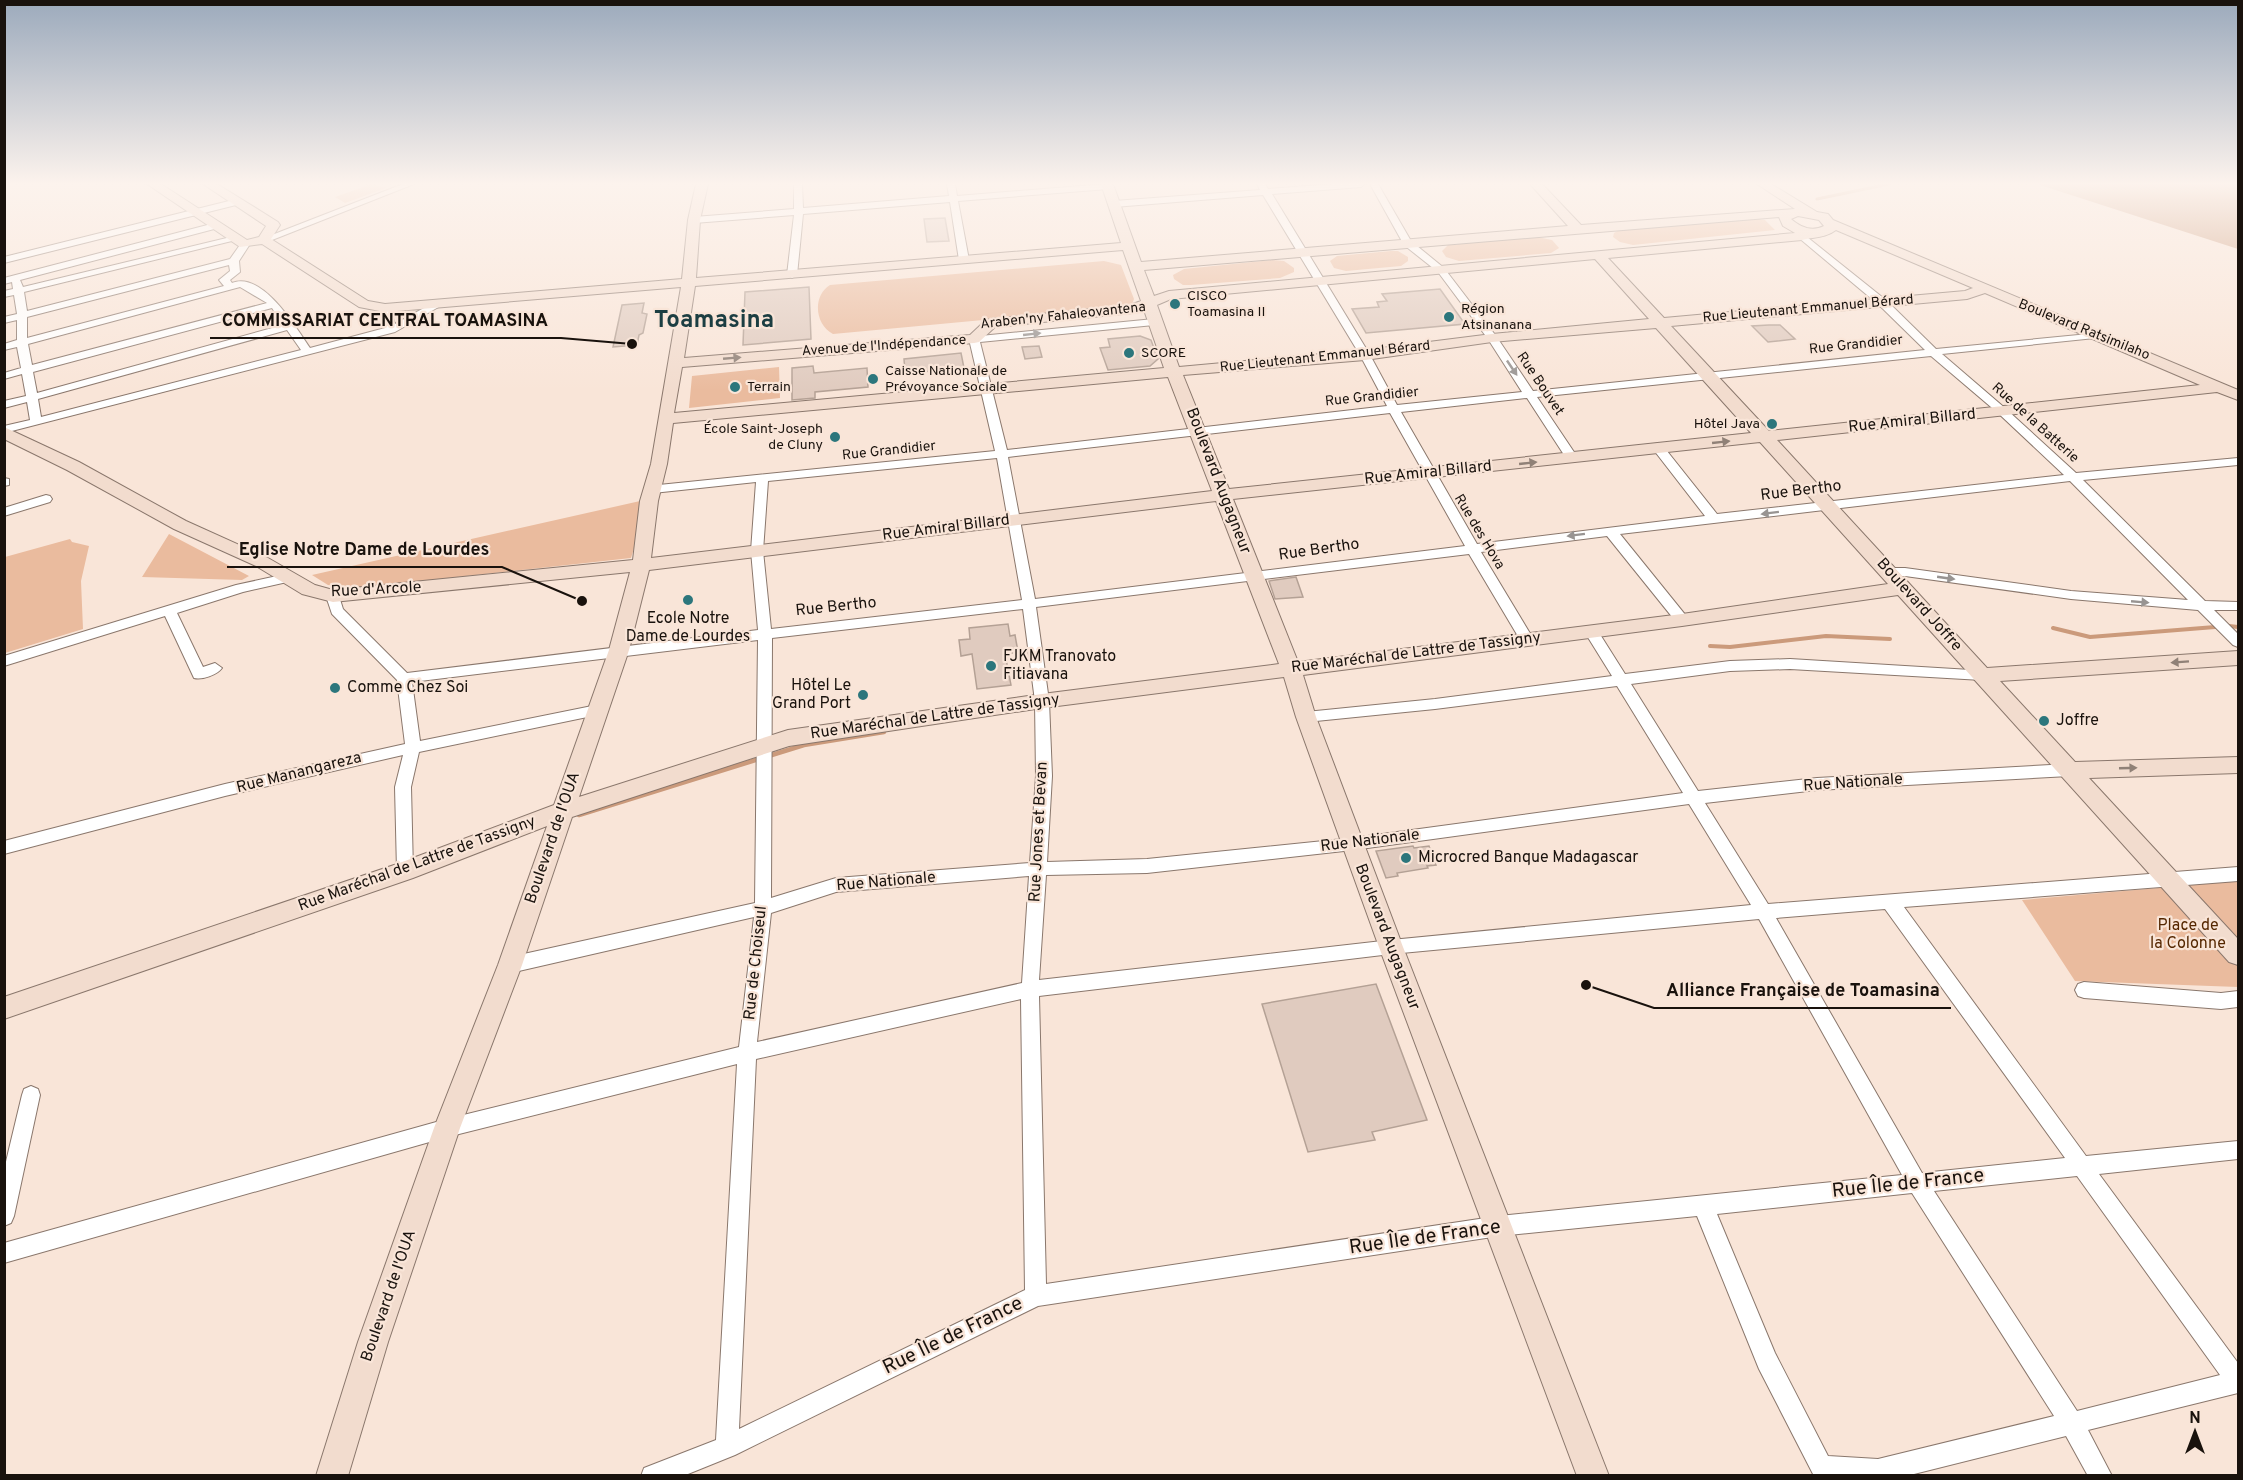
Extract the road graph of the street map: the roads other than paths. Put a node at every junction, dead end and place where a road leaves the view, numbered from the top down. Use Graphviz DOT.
graph roads {
  1 [pos="32,253"];
  2 [pos="112,253"];
  3 [pos="190,253"];
  4 [pos="237,253"];
  5 [pos="284,253"];
  6 [pos="691,253"];
  7 [pos="794,253"];
  8 [pos="963,253"];
  9 [pos="1131,253"];
  10 [pos="1277,253"];
  11 [pos="1304,253"];
  12 [pos="1420,253"];
  13 [pos="1601,253"];
  14 [pos="1625,253"];
  15 [pos="1825,253"];
  16 [pos="1901,253"];
  17 [pos="1599,256"];
  18 [pos="16,257"];
  19 [pos="1133,259"];
  20 [pos="4,260"];
  21 [pos="964,260"];
  22 [pos="234,261"];
  23 [pos="1441,270"];
  24 [pos="792,275"];
  25 [pos="17,278"];
  26 [pos="4,281"];
  27 [pos="1321,282"];
  28 [pos="688,283"];
  29 [pos="231,287"];
  30 [pos="1984,289"];
  31 [pos="17,291"];
  32 [pos="4,294"];
  33 [pos="1883,303"];
  34 [pos="274,304"];
  35 [pos="437,305"];
  36 [pos="385,308"];
  37 [pos="1152,312"];
  38 [pos="22,315"];
  39 [pos="4,320"];
  40 [pos="1660,322"];
  41 [pos="291,326"];
  42 [pos="391,330"];
  43 [pos="2095,335"];
  44 [pos="1492,338"];
  45 [pos="974,339"];
  46 [pos="22,342"];
  47 [pos="4,347"];
  48 [pos="308,353"];
  49 [pos="1934,353"];
  50 [pos="1365,355"];
  51 [pos="674,363"];
  52 [pos="27,370"];
  53 [pos="1174,372"];
  54 [pos="1709,375"];
  55 [pos="4,376"];
  56 [pos="2216,385"];
  57 [pos="985,388"];
  58 [pos="1529,394"];
  59 [pos="2238,395"];
  60 [pos="32,397"];
  61 [pos="4,405"];
  62 [pos="1394,409"];
  63 [pos="2002,411"];
  64 [pos="664,419"];
  65 [pos="36,421"];
  66 [pos="4,431"];
  67 [pos="1199,432"];
  68 [pos="1765,437"];
  69 [pos="1659,449"];
  70 [pos="1002,454"];
  71 [pos="1572,458"];
  72 [pos="2238,460"];
  73 [pos="1428,473"];
  74 [pos="2072,476"];
  75 [pos="762,479"];
  76 [pos="653,489"];
  77 [pos="1224,495"];
  78 [pos="46,499"];
  79 [pos="1828,506"];
  80 [pos="4,512"];
  81 [pos="1013,520"];
  82 [pos="1715,520"];
  83 [pos="1610,531"];
  84 [pos="1470,548"];
  85 [pos="757,551"];
  86 [pos="641,565"];
  87 [pos="1888,572"];
  88 [pos="291,577"];
  89 [pos="1254,577"];
  90 [pos="1903,588"];
  91 [pos="333,596"];
  92 [pos="1029,603"];
  93 [pos="2201,606"];
  94 [pos="2238,606"];
  95 [pos="169,611"];
  96 [pos="1682,620"];
  97 [pos="1591,631"];
  98 [pos="765,633"];
  99 [pos="1527,640"];
  100 [pos="2238,642"];
  101 [pos="619,650"];
  102 [pos="2238,658"];
  103 [pos="4,661"];
  104 [pos="215,668"];
  105 [pos="1291,669"];
  106 [pos="1982,675"];
  107 [pos="404,678"];
  108 [pos="1622,679"];
  109 [pos="1042,701"];
  110 [pos="597,710"];
  111 [pos="1306,717"];
  112 [pos="413,746"];
  113 [pos="765,747"];
  114 [pos="2238,765"];
  115 [pos="2070,770"];
  116 [pos="1691,798"];
  117 [pos="562,811"];
  118 [pos="1353,844"];
  119 [pos="4,848"];
  120 [pos="1038,869"];
  121 [pos="405,871"];
  122 [pos="2238,874"];
  123 [pos="2168,878"];
  124 [pos="1890,902"];
  125 [pos="763,908"];
  126 [pos="1764,912"];
  127 [pos="1391,947"];
  128 [pos="2238,955"];
  129 [pos="510,965"];
  130 [pos="1030,989"];
  131 [pos="2084,990"];
  132 [pos="2238,999"];
  133 [pos="4,1008"];
  134 [pos="747,1053"];
  135 [pos="32,1095"];
  136 [pos="447,1128"];
  137 [pos="2238,1150"];
  138 [pos="2082,1166"];
  139 [pos="1917,1183"];
  140 [pos="1703,1205"];
  141 [pos="4,1216"];
  142 [pos="1498,1226"];
  143 [pos="4,1253"];
  144 [pos="1036,1296"];
  145 [pos="2238,1382"];
  146 [pos="2071,1422"];
  147 [pos="727,1447"];
  148 [pos="332,1476"];
  149 [pos="652,1476"];
  150 [pos="1593,1476"];
  151 [pos="2101,1476"];
  1 -- 18 [label="street"];
  2 -- 25 [label="street"];
  3 -- 31 [label="street"];
  4 -- 22 [label="street"];
  5 -- 36 [label="street"];
  6 -- 28 [label="street, Boulevard de l'OUA"];
  7 -- 24 [label="street"];
  8 -- 21 [label="street"];
  9 -- 19 [label="street, Boulevard Augagneur"];
  10 -- 19 [label="street"];
  11 -- 27 [label="street, Rue des Hova"];
  12 -- 23 [label="street, Rue Bouvet"];
  13 -- 17 [label="street"];
  14 -- 17 [label="street, Avenue de l'Indépendance"];
  15 -- 33 [label="street, Rue de la Batterie"];
  16 -- 30 [label="street, Boulevard Ratsimilaho"];
  17 -- 23 [label="street, Avenue de l'Indépendance"];
  17 -- 40 [label="street, Boulevard Joffre"];
  18 -- 20 [label="street"];
  18 -- 25 [label="street"];
  19 -- 21 [label="street"];
  19 -- 37 [label="street, Boulevard Augagneur"];
  21 -- 24 [label="street"];
  22 -- 29 [label="street"];
  22 -- 38 [label="street"];
  23 -- 27 [label="street, Avenue de l'Indépendance"];
  23 -- 44 [label="street, Rue Bouvet"];
  24 -- 28 [label="street"];
  25 -- 26 [label="street"];
  25 -- 31 [label="street"];
  27 -- 37 [label="street, Avenue de l'Indépendance"];
  27 -- 50 [label="street, Rue des Hova"];
  28 -- 35 [label="street"];
  28 -- 51 [label="street, Boulevard de l'OUA"];
  29 -- 34 [label="street"];
  29 -- 46 [label="street"];
  30 -- 33 [label="street, Rue Lieutenant Emmanuel Bérard"];
  30 -- 43 [label="street, Boulevard Ratsimilaho"];
  31 -- 32 [label="street"];
  31 -- 38 [label="street"];
  33 -- 40 [label="street, Rue Lieutenant Emmanuel Bérard"];
  33 -- 49 [label="street, Rue de la Batterie"];
  34 -- 41 [label="street"];
  34 -- 52 [label="street"];
  35 -- 36 [label="street"];
  35 -- 42 [label="street"];
  36 -- 42 [label="street"];
  45 -- 37 [label="street, Araben'ny Fahaleovantena, one-way"];
  37 -- 45 [label="street, Avenue de l'Indépendance"];
  37 -- 53 [label="street, Boulevard Augagneur"];
  38 -- 39 [label="street"];
  38 -- 46 [label="street"];
  40 -- 44 [label="street, Rue Lieutenant Emmanuel Bérard"];
  40 -- 54 [label="street, Boulevard Joffre"];
  41 -- 48 [label="street"];
  41 -- 60 [label="street"];
  42 -- 48 [label="street"];
  43 -- 49 [label="street, Rue Grandidier"];
  43 -- 56 [label="street, Boulevard Ratsimilaho"];
  44 -- 50 [label="street, Rue Lieutenant Emmanuel Bérard"];
  44 -- 58 [label="street, Rue Bouvet, one-way"];
  51 -- 45 [label="street, Avenue de l'Indépendance, one-way"];
  45 -- 57 [label="street, Rue Jones et Bevan"];
  46 -- 47 [label="street"];
  46 -- 52 [label="street"];
  48 -- 65 [label="street"];
  49 -- 54 [label="street, Rue Grandidier"];
  49 -- 63 [label="street, Rue de la Batterie"];
  50 -- 53 [label="street, Rue Lieutenant Emmanuel Bérard"];
  50 -- 62 [label="street, Rue des Hova"];
  51 -- 64 [label="street, Boulevard de l'OUA"];
  52 -- 55 [label="street"];
  52 -- 60 [label="street"];
  53 -- 57 [label="street, Rue Lieutenant Emmanuel Bérard"];
  53 -- 67 [label="street, Boulevard Augagneur"];
  54 -- 58 [label="street, Rue Grandidier"];
  54 -- 68 [label="street, Boulevard Joffre"];
  56 -- 59 [label="street, Boulevard Ratsimilaho"];
  56 -- 63 [label="street, Rue Amiral Billard"];
  57 -- 64 [label="street, Rue Lieutenant Emmanuel Bérard"];
  57 -- 70 [label="street, Rue Jones et Bevan"];
  58 -- 62 [label="street, Rue Grandidier"];
  58 -- 71 [label="street, Rue Bouvet"];
  60 -- 61 [label="street"];
  60 -- 65 [label="street"];
  62 -- 67 [label="street, Rue Grandidier"];
  62 -- 73 [label="street, Rue des Hova"];
  63 -- 68 [label="street, Rue Amiral Billard"];
  63 -- 74 [label="street, Rue de la Batterie"];
  64 -- 76 [label="street, Boulevard de l'OUA"];
  65 -- 66 [label="street"];
  66 -- 88 [label="street, Rue d'Arcole"];
  67 -- 70 [label="street, Rue Grandidier"];
  67 -- 77 [label="street, Boulevard Augagneur"];
  69 -- 68 [label="street, Rue Amiral Billard, one-way"];
  68 -- 79 [label="street, Boulevard Joffre"];
  69 -- 71 [label="street, Rue Amiral Billard"];
  69 -- 82 [label="street"];
  70 -- 75 [label="street, Rue Grandidier"];
  70 -- 81 [label="street, Rue Jones et Bevan"];
  73 -- 71 [label="street, Rue Amiral Billard, one-way"];
  72 -- 74 [label="street, Rue Bertho"];
  73 -- 77 [label="street, Rue Amiral Billard"];
  73 -- 84 [label="street, Rue des Hova"];
  74 -- 79 [label="street, Rue Bertho"];
  74 -- 93 [label="street, Rue de la Batterie"];
  75 -- 76 [label="street, Rue Grandidier"];
  75 -- 85 [label="street, Rue de Choiseul"];
  76 -- 86 [label="street, Boulevard de l'OUA"];
  77 -- 81 [label="street, Rue Amiral Billard"];
  77 -- 89 [label="street, Boulevard Augagneur"];
  78 -- 80 [label="street"];
  79 -- 82 [label="street, Rue Bertho, one-way"];
  79 -- 87 [label="street, Boulevard Joffre"];
  81 -- 85 [label="street, Rue Amiral Billard"];
  81 -- 92 [label="street, Rue Jones et Bevan"];
  82 -- 83 [label="street, Rue Bertho"];
  83 -- 84 [label="street, Rue Bertho, one-way"];
  83 -- 96 [label="street"];
  84 -- 89 [label="street, Rue Bertho"];
  84 -- 99 [label="street, Rue des Hova"];
  85 -- 86 [label="street, Rue Amiral Billard"];
  85 -- 98 [label="street, Rue de Choiseul"];
  86 -- 91 [label="street, Rue d'Arcole"];
  86 -- 101 [label="street, Boulevard de l'OUA"];
  87 -- 90 [label="street, Boulevard Joffre"];
  87 -- 93 [label="street, one-way"];
  88 -- 91 [label="street, Rue d'Arcole"];
  88 -- 95 [label="street"];
  89 -- 92 [label="street, Rue Bertho"];
  89 -- 105 [label="street, Boulevard Augagneur"];
  90 -- 96 [label="street, Rue Maréchal de Lattre de Tassigny"];
  90 -- 106 [label="street, Boulevard Joffre"];
  91 -- 107 [label="street"];
  92 -- 98 [label="street, Rue Bertho"];
  92 -- 109 [label="street, Rue Jones et Bevan"];
  93 -- 94 [label="street"];
  93 -- 100 [label="street, Rue de la Batterie"];
  95 -- 103 [label="street"];
  95 -- 104 [label="street"];
  96 -- 97 [label="street, Rue Maréchal de Lattre de Tassigny"];
  97 -- 99 [label="street, Rue Maréchal de Lattre de Tassigny"];
  97 -- 108 [label="street"];
  98 -- 101 [label="street, Rue Bertho"];
  98 -- 113 [label="street, Rue de Choiseul"];
  99 -- 105 [label="street, Rue Maréchal de Lattre de Tassigny"];
  101 -- 107 [label="street, Rue Bertho"];
  101 -- 110 [label="street, Boulevard de l'OUA"];
  102 -- 106 [label="street, one-way"];
  105 -- 109 [label="street, Rue Maréchal de Lattre de Tassigny"];
  105 -- 111 [label="street, Boulevard Augagneur"];
  106 -- 108 [label="street"];
  106 -- 115 [label="street, Boulevard Joffre"];
  107 -- 112 [label="street"];
  108 -- 111 [label="street"];
  108 -- 116 [label="street"];
  109 -- 113 [label="street, Rue Maréchal de Lattre de Tassigny"];
  109 -- 120 [label="street, Rue Jones et Bevan"];
  110 -- 112 [label="street, Rue Manangareza"];
  110 -- 117 [label="street, Boulevard de l'OUA"];
  111 -- 118 [label="street, Boulevard Augagneur"];
  112 -- 119 [label="street, Rue Manangareza"];
  112 -- 121 [label="street"];
  113 -- 117 [label="street, Rue Maréchal de Lattre de Tassigny"];
  113 -- 125 [label="street, Rue de Choiseul"];
  115 -- 114 [label="street, Rue Nationale, one-way"];
  115 -- 116 [label="street, Rue Nationale"];
  115 -- 123 [label="street, Boulevard Joffre"];
  116 -- 118 [label="street, Rue Nationale"];
  116 -- 126 [label="street"];
  117 -- 121 [label="street, Rue Maréchal de Lattre de Tassigny"];
  117 -- 129 [label="street, Boulevard de l'OUA"];
  118 -- 120 [label="street, Rue Nationale"];
  118 -- 127 [label="street, Boulevard Augagneur"];
  120 -- 125 [label="street, Rue Nationale"];
  120 -- 130 [label="street, Rue Jones et Bevan"];
  121 -- 133 [label="street, Rue Maréchal de Lattre de Tassigny"];
  122 -- 123 [label="street"];
  123 -- 124 [label="street"];
  123 -- 128 [label="street, Boulevard Joffre"];
  124 -- 126 [label="street"];
  124 -- 138 [label="street"];
  125 -- 129 [label="street, Rue Nationale"];
  125 -- 134 [label="street, Rue de Choiseul"];
  126 -- 127 [label="street"];
  126 -- 139 [label="street"];
  127 -- 130 [label="street"];
  127 -- 142 [label="street, Boulevard Augagneur"];
  129 -- 136 [label="street, Boulevard de l'OUA"];
  130 -- 134 [label="street"];
  130 -- 144 [label="street, Rue Jones et Bevan"];
  131 -- 132 [label="street"];
  134 -- 136 [label="street"];
  134 -- 147 [label="street, Rue de Choiseul"];
  135 -- 141 [label="street"];
  136 -- 143 [label="street"];
  136 -- 148 [label="street, Boulevard de l'OUA"];
  137 -- 138 [label="street, Rue Île de France"];
  138 -- 139 [label="street, Rue Île de France"];
  138 -- 145 [label="street"];
  139 -- 140 [label="street, Rue Île de France"];
  139 -- 146 [label="street"];
  140 -- 142 [label="street, Rue Île de France"];
  140 -- 146 [label="street"];
  142 -- 144 [label="street, Rue Île de France"];
  142 -- 150 [label="street, Boulevard Augagneur"];
  144 -- 147 [label="street, Rue Île de France"];
  145 -- 146 [label="street"];
  146 -- 151 [label="street"];
  147 -- 149 [label="street, Rue Île de France"];
}
